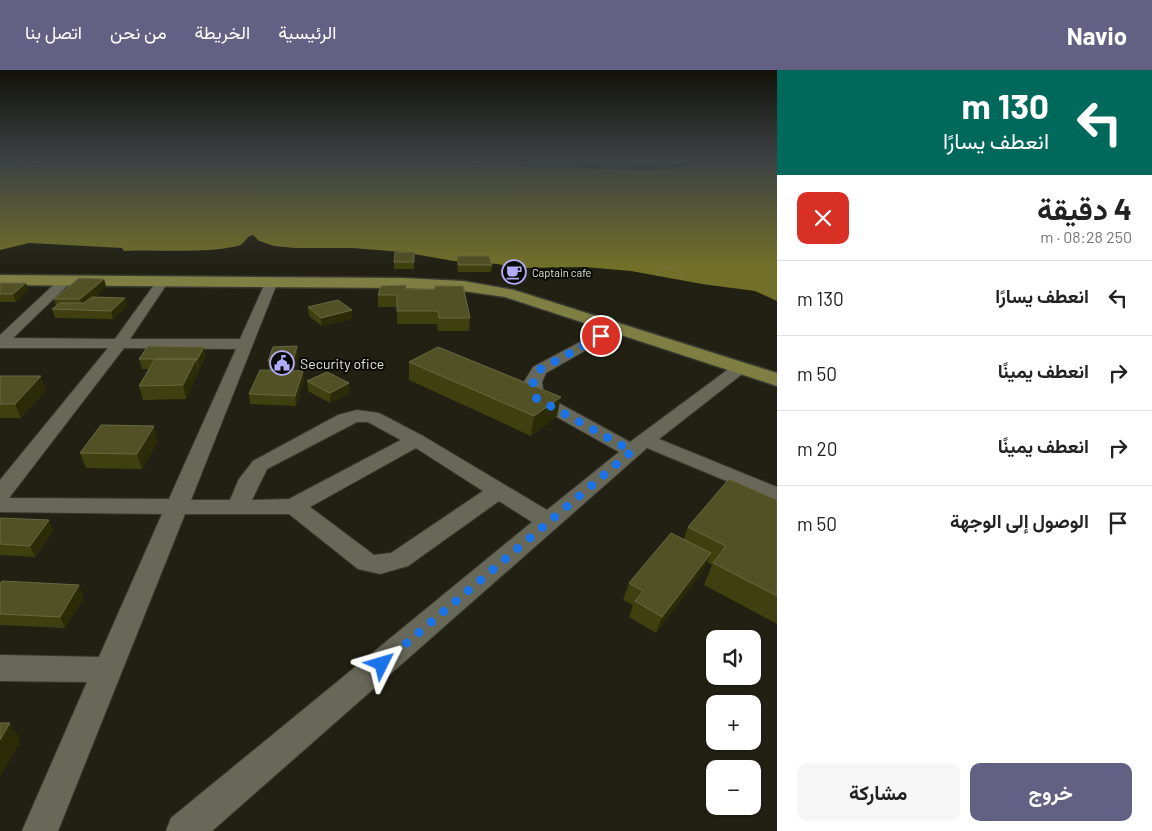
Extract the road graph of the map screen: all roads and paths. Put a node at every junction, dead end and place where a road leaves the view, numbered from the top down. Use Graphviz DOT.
graph roads {
  1 [pos="661,267"];
  2 [pos="659,271"];
  3 [pos="657,276"];
  4 [pos="0,280"];
  5 [pos="66,280"];
  6 [pos="683,280"];
  7 [pos="163,281"];
  8 [pos="272,281"];
  9 [pos="616,327"];
  10 [pos="0,343"];
  11 [pos="120,343"];
  12 [pos="247,344"];
  13 [pos="740,368"];
  14 [pos="777,380"];
  15 [pos="416,440"];
  16 [pos="639,446"];
  17 [pos="498,491"];
  18 [pos="777,494"];
  19 [pos="0,495"];
  20 [pos="0,505"];
  21 [pos="177,506"];
  22 [pos="294,506"];
  23 [pos="238,507"];
  24 [pos="549,522"];
  25 [pos="0,668"];
  26 [pos="108,670"];
  27 [pos="40,831"];
  28 [pos="184,831"];
  1 -- 6 [label="path"];
  2 -- 3 [label="path"];
  4 -- 5 [label="main road"];
  5 -- 7 [label="main road"];
  5 -- 10 [label="street"];
  7 -- 8 [label="main road"];
  7 -- 11 [label="street"];
  8 -- 9 [label="main road"];
  8 -- 12 [label="street"];
  9 -- 13 [label="main road"];
  9 -- 16 [label="street"];
  10 -- 11 [label="street"];
  11 -- 12 [label="street"];
  11 -- 19 [label="street"];
  12 -- 21 [label="street"];
  13 -- 14 [label="main road"];
  13 -- 16 [label="street"];
  15 -- 17 [label="street"];
  15 -- 22 [label="street"];
  15 -- 23 [label="street"];
  16 -- 18 [label="street"];
  16 -- 24 [label="street"];
  17 -- 22 [label="street"];
  17 -- 24 [label="street"];
  20 -- 21 [label="street"];
  21 -- 23 [label="street"];
  21 -- 26 [label="street"];
  22 -- 23 [label="street"];
  24 -- 28 [label="street"];
  25 -- 26 [label="street"];
  26 -- 27 [label="street"];
}
